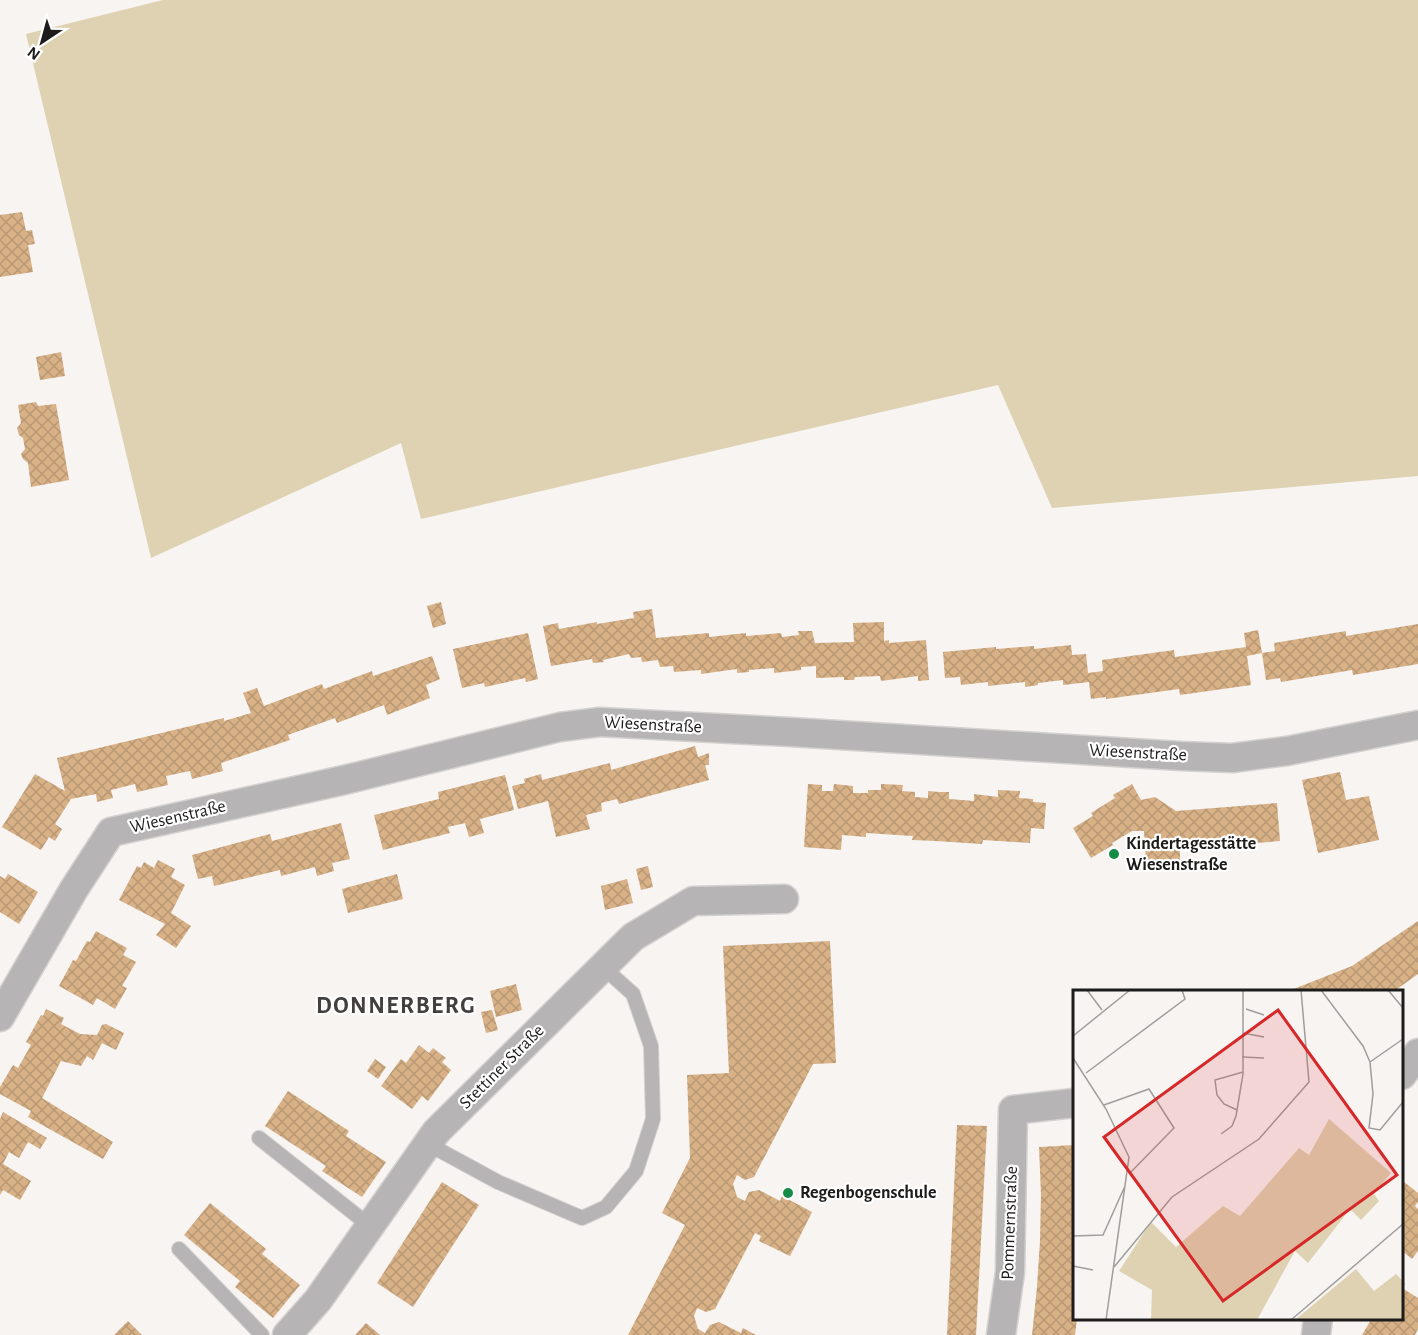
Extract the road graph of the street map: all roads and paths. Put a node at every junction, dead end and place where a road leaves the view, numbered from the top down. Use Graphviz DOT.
graph roads {
  1 [pos="1418,725"];
  2 [pos="784,899"];
  3 [pos="603,967"];
  4 [pos="0,1017"];
  5 [pos="1418,1044"];
  6 [pos="1403,1046"];
  7 [pos="1418,1053"];
  8 [pos="1403,1072"];
  9 [pos="1073,1103"];
  10 [pos="259,1138"];
  11 [pos="428,1144"];
  12 [pos="370,1226"];
  13 [pos="179,1249"];
  14 [pos="1318,1320"];
  15 [pos="262,1335"];
  16 [pos="287,1335"];
  17 [pos="1001,1335"];
  18 [pos="1316,1335"];
  1 -- 4 [label="street, Wiesenstraße"];
  2 -- 3 [label="street, Stettiner Straße"];
  3 -- 11 [label="street, Stettiner Straße"];
  3 -- 11 [label="lane"];
  5 -- 6 [label="street"];
  7 -- 8 [label="street"];
  9 -- 17 [label="street, Pommernstraße"];
  10 -- 12 [label="lane"];
  11 -- 12 [label="street, Stettiner Straße"];
  12 -- 16 [label="street, Stettiner Straße"];
  13 -- 15 [label="lane"];
  14 -- 18 [label="street"];
}
